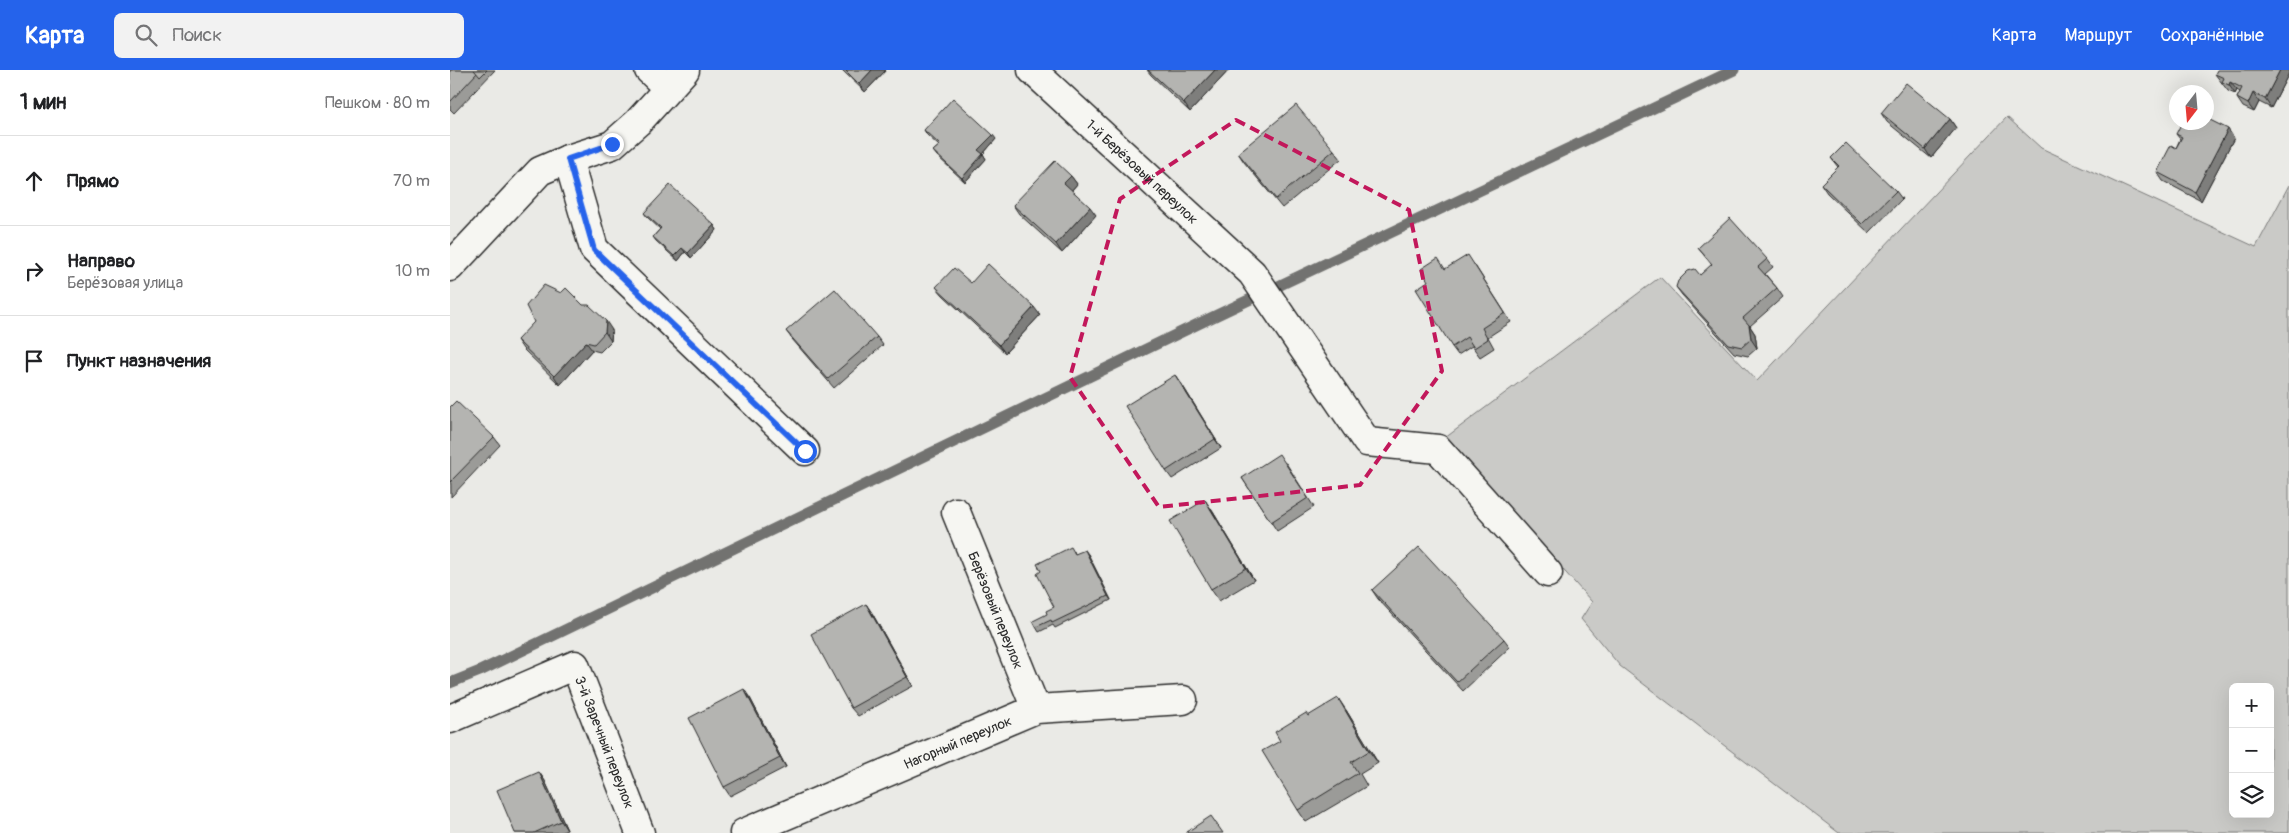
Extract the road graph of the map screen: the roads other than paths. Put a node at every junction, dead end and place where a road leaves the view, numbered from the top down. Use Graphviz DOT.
graph roads {
  1 [pos="1032,70"];
  2 [pos="667,76"];
  3 [pos="568,159"];
  4 [pos="450,266"];
  5 [pos="805,451"];
  6 [pos="956,512"];
  7 [pos="1548,573"];
  8 [pos="1183,700"];
  9 [pos="1036,709"];
  10 [pos="450,719"];
  11 [pos="640,833"];
  12 [pos="744,833"];
  1 -- 7 [label="street, 1-й Берёзовый переулок"];
  2 -- 3 [label="street"];
  3 -- 4 [label="street"];
  3 -- 5 [label="street"];
  6 -- 9 [label="street, Берёзовый переулок"];
  8 -- 9 [label="street, Нагорный переулок"];
  9 -- 12 [label="street, Нагорный переулок"];
  10 -- 11 [label="street, 3-й Заречный переулок"];
}
